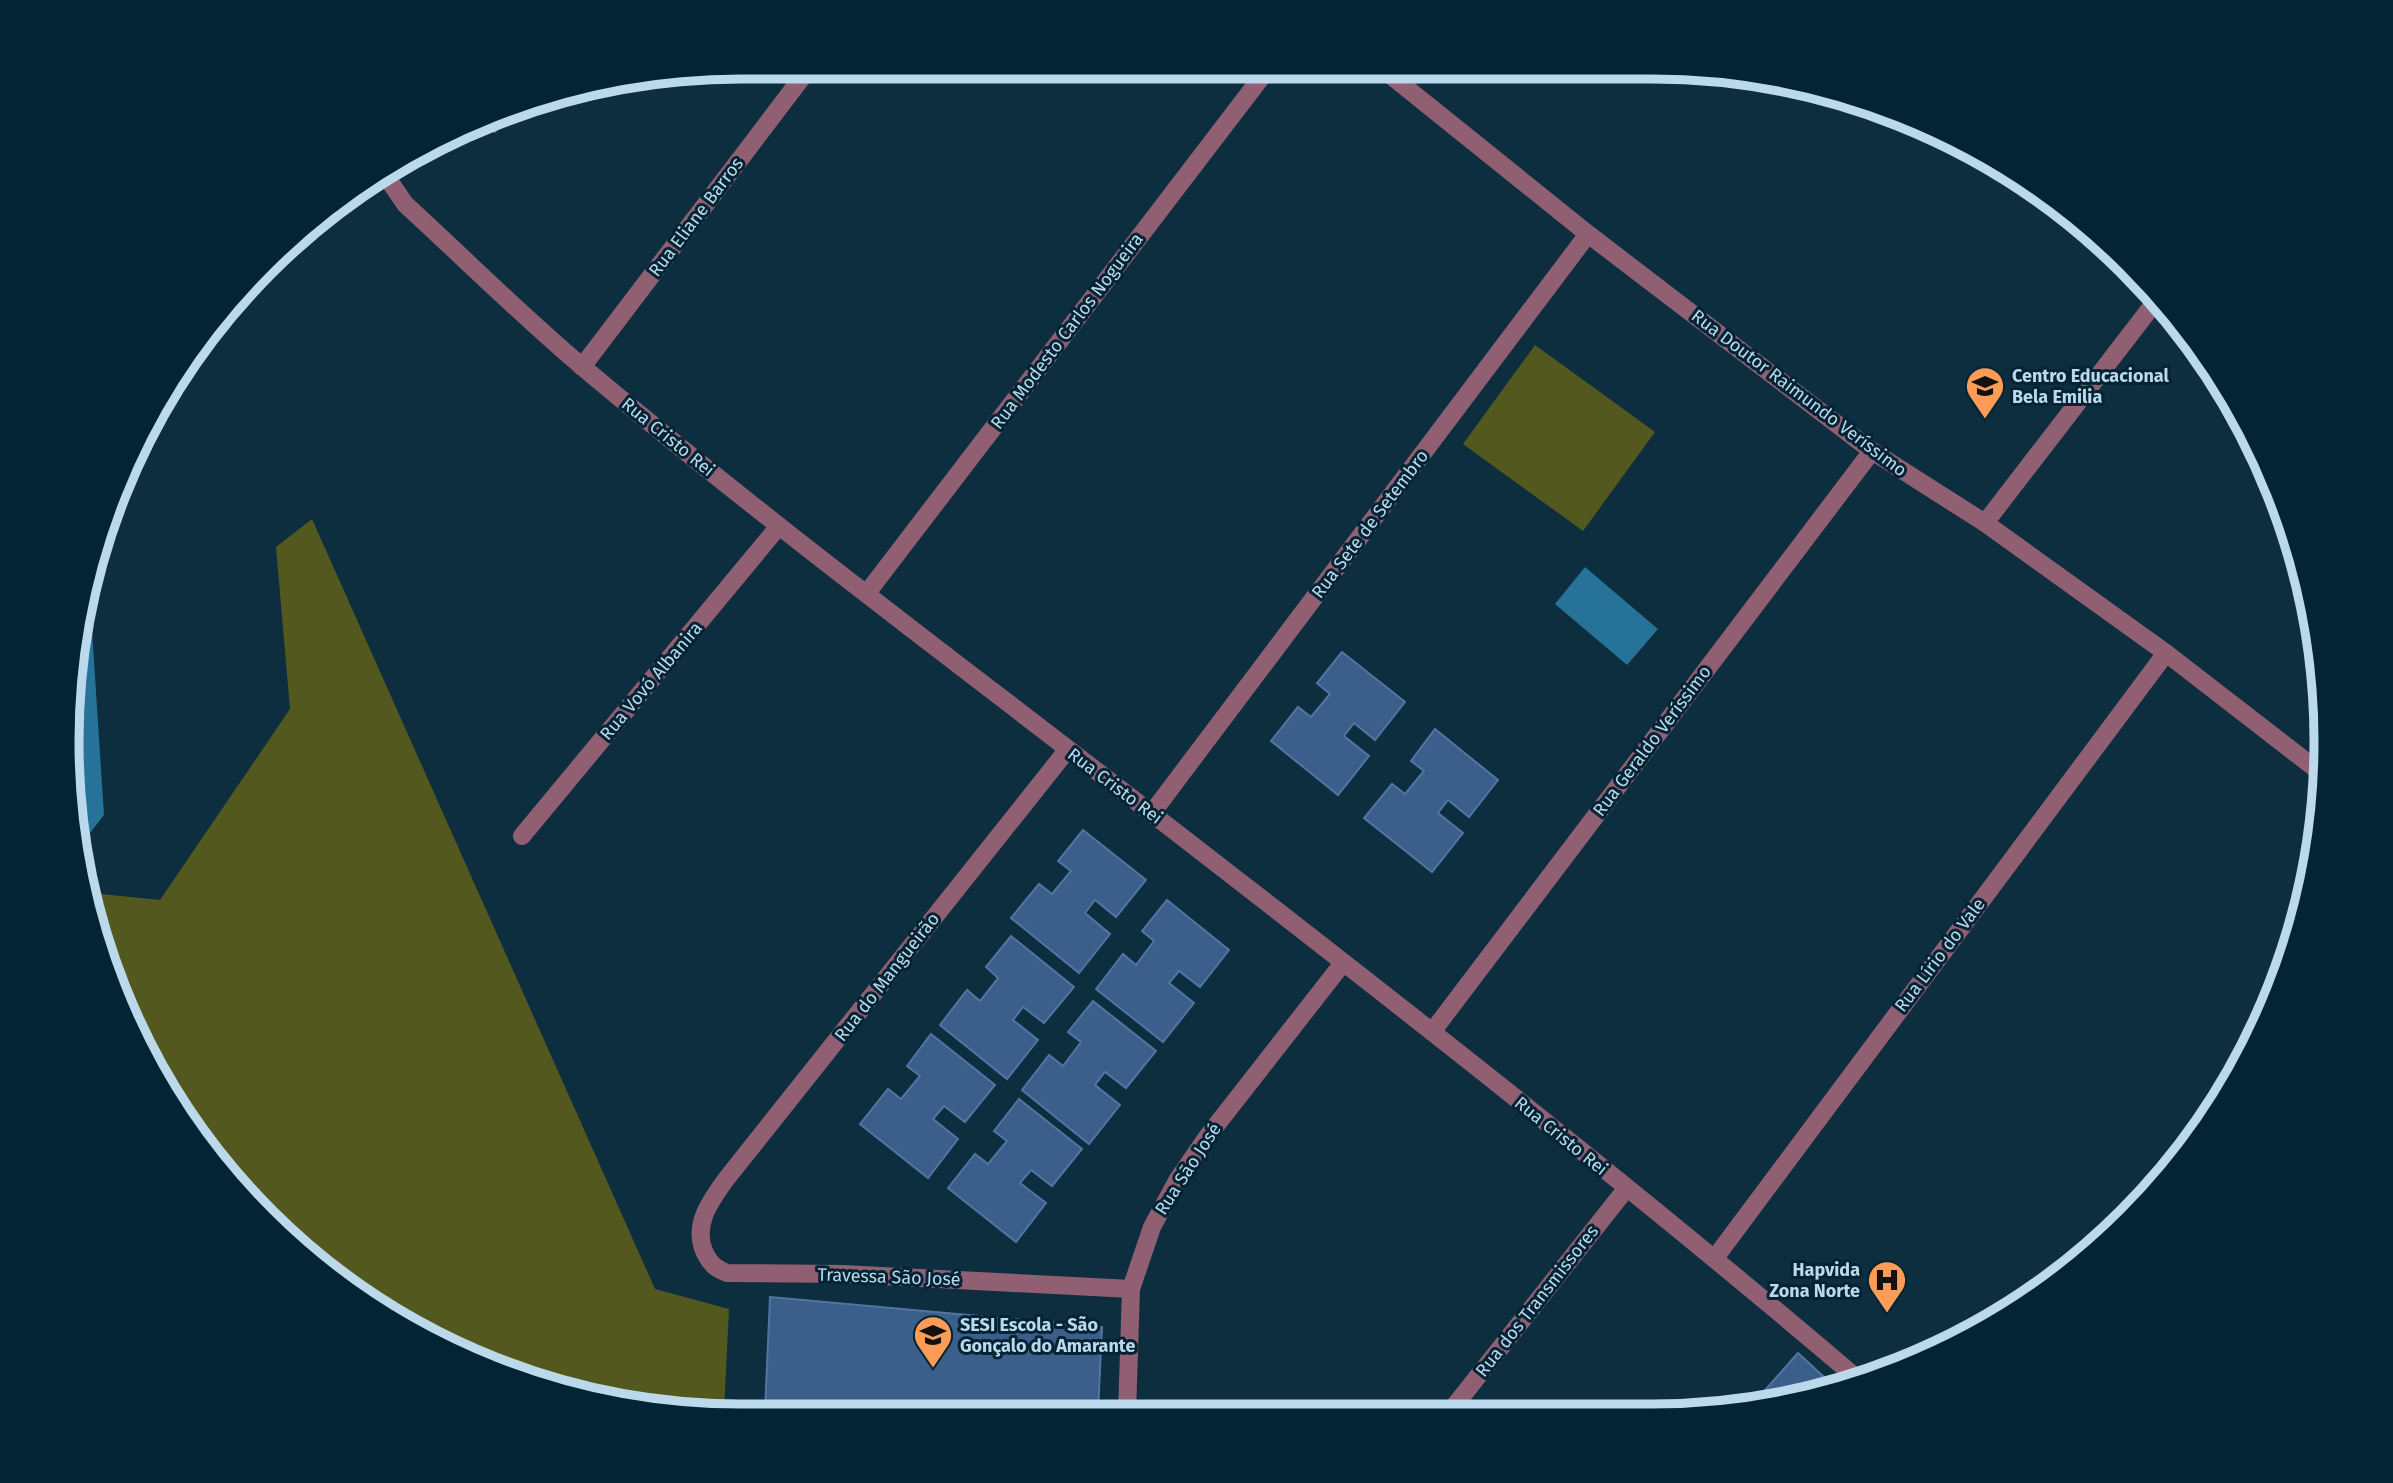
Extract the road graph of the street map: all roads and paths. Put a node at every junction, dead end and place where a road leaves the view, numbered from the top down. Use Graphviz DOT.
graph roads {
  1 [pos="801,79"];
  2 [pos="1258,79"];
  3 [pos="1395,79"];
  4 [pos="389,180"];
  5 [pos="1588,234"];
  6 [pos="2151,307"];
  7 [pos="582,367"];
  8 [pos="1872,451"];
  9 [pos="1985,523"];
  10 [pos="779,526"];
  11 [pos="867,593"];
  12 [pos="2166,653"];
  13 [pos="1068,750"];
  14 [pos="2313,767"];
  15 [pos="1152,813"];
  16 [pos="522,836"];
  17 [pos="1343,963"];
  18 [pos="1432,1032"];
  19 [pos="1626,1189"];
  20 [pos="708,1207"];
  21 [pos="1715,1258"];
  22 [pos="1131,1289"];
  23 [pos="1851,1373"];
  24 [pos="1127,1404"];
  25 [pos="1456,1404"];
  1 -- 7 [label="street, Rua Eliane Barros"];
  2 -- 11 [label="street, Rua Modesto Carlos Nogueira"];
  3 -- 5 [label="street, Rua Doutor Raimundo Veríssimo"];
  4 -- 7 [label="street, Rua Cristo Rei"];
  5 -- 8 [label="street, Rua Doutor Raimundo Veríssimo"];
  5 -- 15 [label="street, Rua Sete de Setembro"];
  6 -- 9 [label="street"];
  7 -- 10 [label="street, Rua Cristo Rei"];
  8 -- 9 [label="street, Rua Doutor Raimundo Veríssimo"];
  8 -- 18 [label="street, Rua Geraldo Veríssimo"];
  9 -- 12 [label="street, Rua Doutor Raimundo Veríssimo"];
  10 -- 11 [label="street, Rua Cristo Rei"];
  10 -- 16 [label="street, Rua Vovó Albanira"];
  11 -- 13 [label="street, Rua Cristo Rei"];
  12 -- 14 [label="street, Rua Doutor Raimundo Veríssimo"];
  12 -- 21 [label="street, Rua Lírio do Vale"];
  13 -- 15 [label="street, Rua Cristo Rei"];
  13 -- 20 [label="street, Rua do Mangueirão"];
  15 -- 17 [label="street, Rua Cristo Rei"];
  17 -- 18 [label="street, Rua Cristo Rei"];
  17 -- 22 [label="street, Rua São José"];
  18 -- 19 [label="street, Rua Cristo Rei"];
  19 -- 21 [label="street, Rua Cristo Rei"];
  19 -- 25 [label="street, Rua dos Transmissores"];
  20 -- 22 [label="street, Travessa São José"];
  21 -- 23 [label="street, Rua Cristo Rei"];
  22 -- 24 [label="street, Rua São José"];
}
